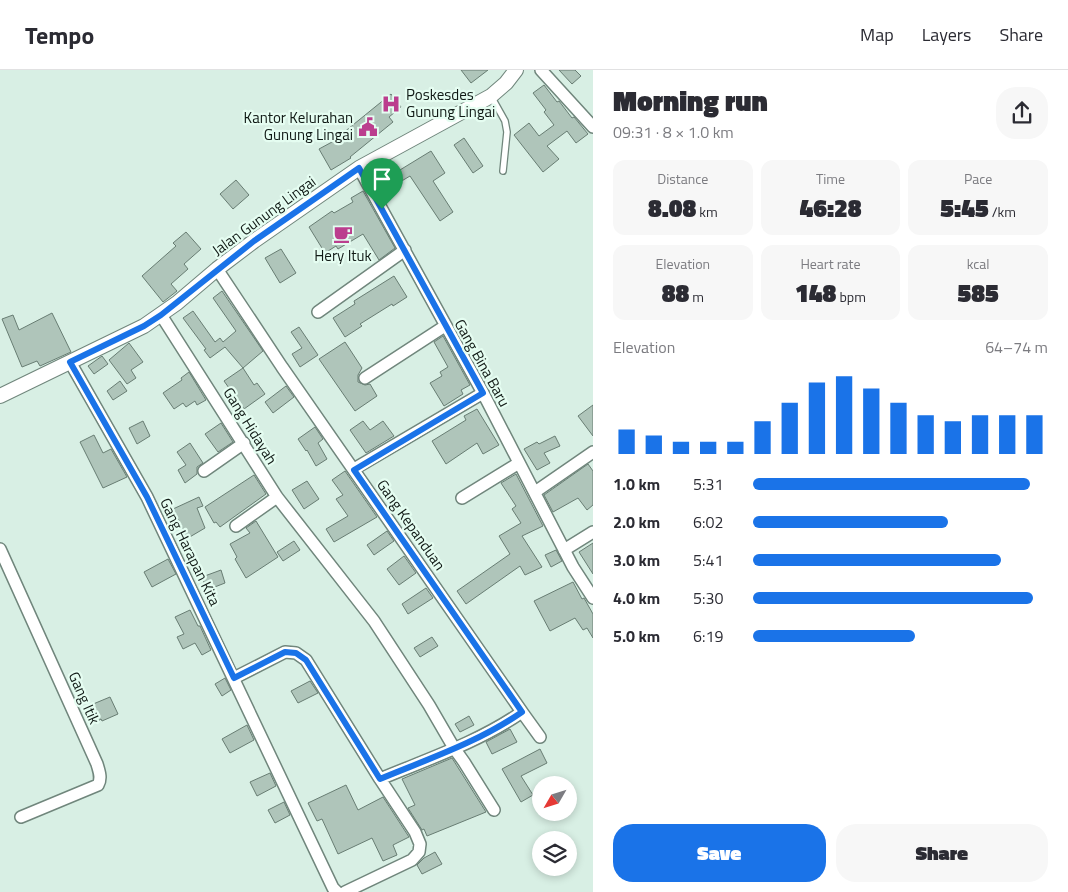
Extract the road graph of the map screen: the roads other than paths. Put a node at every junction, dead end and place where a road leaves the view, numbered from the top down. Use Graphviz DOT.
graph roads {
  1 [pos="516,70"];
  2 [pos="541,70"];
  3 [pos="491,96"];
  4 [pos="593,127"];
  5 [pos="359,168"];
  6 [pos="503,171"];
  7 [pos="405,250"];
  8 [pos="218,269"];
  9 [pos="318,312"];
  10 [pos="161,315"];
  11 [pos="445,326"];
  12 [pos="70,362"];
  13 [pos="364,378"];
  14 [pos="483,393"];
  15 [pos="0,396"];
  16 [pos="244,443"];
  17 [pos="593,452"];
  18 [pos="519,463"];
  19 [pos="354,470"];
  20 [pos="204,471"];
  21 [pos="535,492"];
  22 [pos="277,497"];
  23 [pos="462,498"];
  24 [pos="236,526"];
  25 [pos="593,532"];
  26 [pos="0,549"];
  27 [pos="564,550"];
  28 [pos="593,598"];
  29 [pos="234,678"];
  30 [pos="522,712"];
  31 [pos="540,737"];
  32 [pos="454,748"];
  33 [pos="380,779"];
  34 [pos="494,810"];
  35 [pos="21,817"];
  36 [pos="337,892"];
  37 [pos="345,892"];
  1 -- 3 [label="street, Jalan Gunung Lingai"];
  2 -- 4 [label="street"];
  3 -- 5 [label="street, Jalan Gunung Lingai"];
  3 -- 6 [label="lane"];
  5 -- 7 [label="street, Gang Bina Baru"];
  5 -- 8 [label="street, Jalan Gunung Lingai"];
  7 -- 9 [label="street"];
  7 -- 11 [label="street, Gang Bina Baru"];
  8 -- 10 [label="street, Jalan Gunung Lingai"];
  8 -- 19 [label="street, Gang Kepanduan"];
  10 -- 12 [label="street, Jalan Gunung Lingai"];
  10 -- 16 [label="street, Gang Hidayah"];
  11 -- 13 [label="street"];
  11 -- 14 [label="street, Gang Bina Baru"];
  12 -- 15 [label="street, Jalan Gunung Lingai"];
  12 -- 29 [label="street, Gang Harapan Kita"];
  14 -- 18 [label="street, Gang Bina Baru"];
  14 -- 19 [label="street"];
  16 -- 20 [label="street"];
  16 -- 22 [label="street, Gang Hidayah"];
  17 -- 21 [label="street"];
  18 -- 21 [label="street, Gang Bina Baru"];
  18 -- 23 [label="street"];
  19 -- 30 [label="street, Gang Kepanduan"];
  21 -- 27 [label="street, Gang Bina Baru"];
  22 -- 24 [label="street"];
  22 -- 32 [label="street, Gang Hidayah"];
  25 -- 27 [label="street"];
  26 -- 35 [label="street, Gang Itik"];
  27 -- 28 [label="street, Gang Bina Baru"];
  29 -- 33 [label="street"];
  29 -- 36 [label="street, Gang Harapan Kita"];
  30 -- 31 [label="street, Gang Kepanduan"];
  30 -- 32 [label="street"];
  32 -- 33 [label="street"];
  32 -- 34 [label="street, Gang Hidayah"];
  33 -- 37 [label="street"];
}
